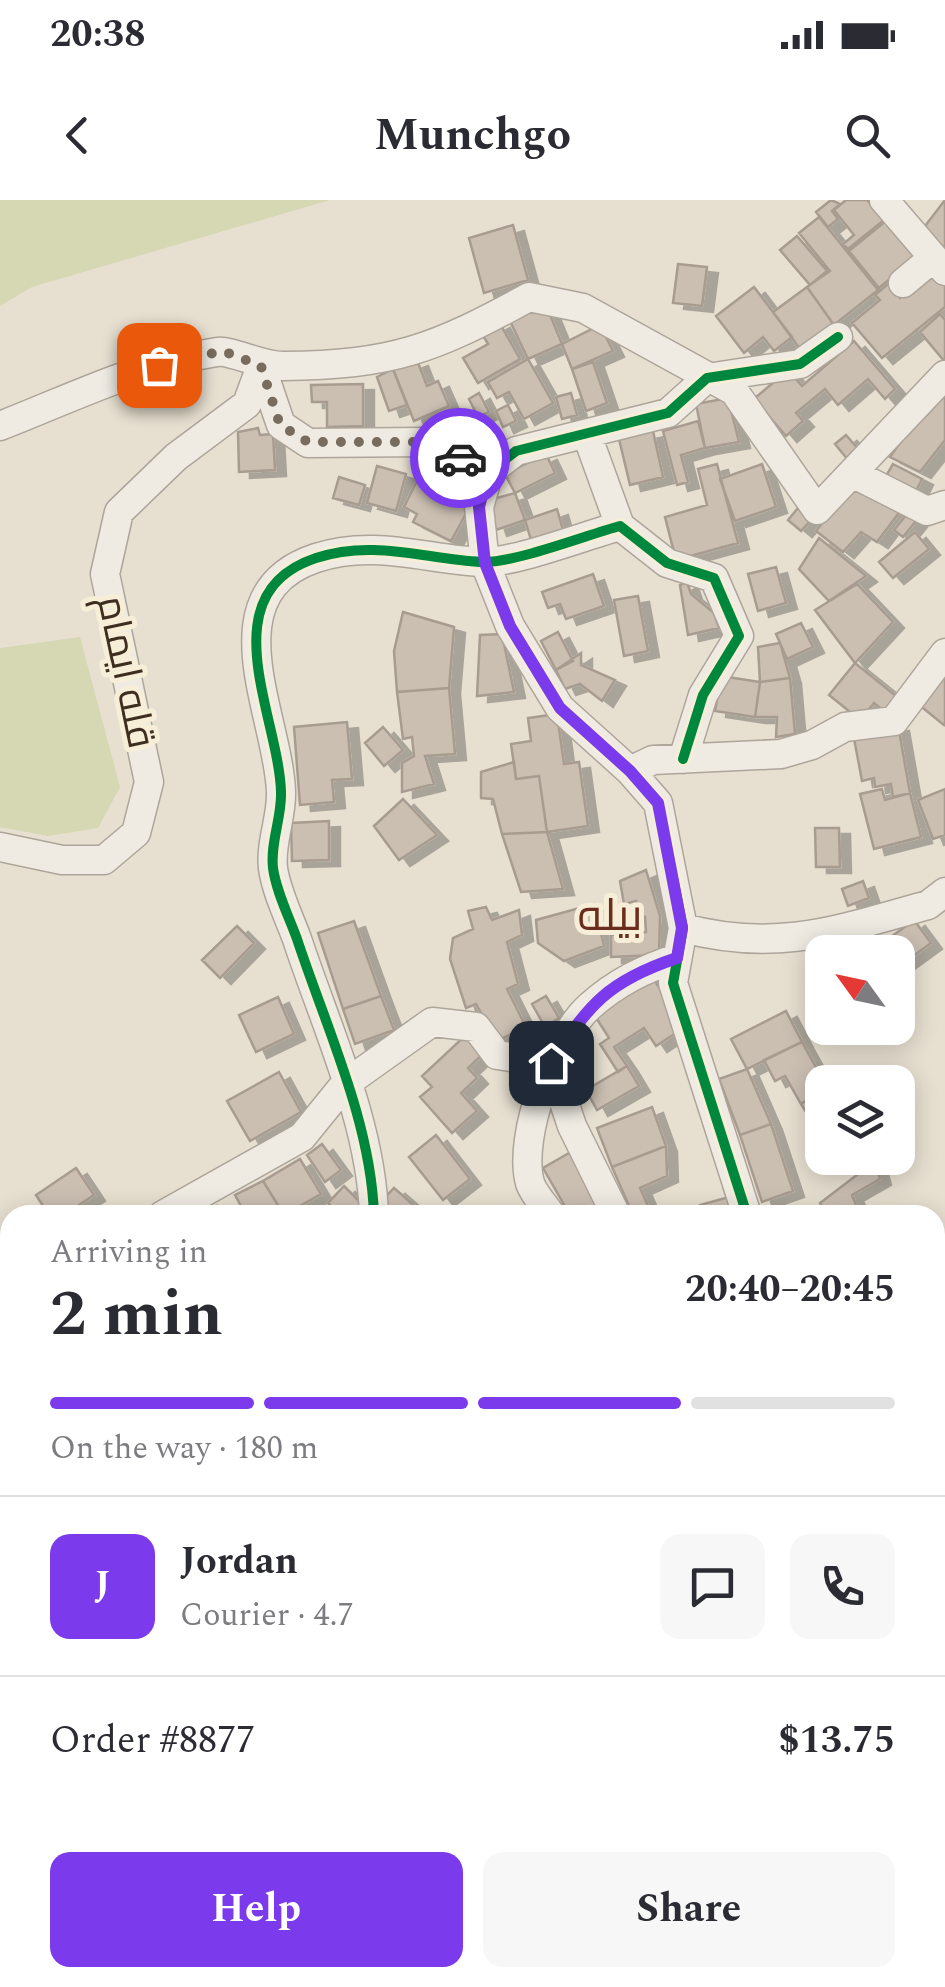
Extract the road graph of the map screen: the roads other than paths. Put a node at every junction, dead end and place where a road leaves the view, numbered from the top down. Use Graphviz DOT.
graph roads {
  1 [pos="884,200"];
  2 [pos="939,264"];
  3 [pos="903,284"];
  4 [pos="838,337"];
  5 [pos="261,366"];
  6 [pos="945,375"];
  7 [pos="707,378"];
  8 [pos="0,426"];
  9 [pos="587,434"];
  10 [pos="488,472"];
  11 [pos="852,472"];
  12 [pos="939,516"];
  13 [pos="620,526"];
  14 [pos="485,563"];
  15 [pos="945,654"];
  16 [pos="684,759"];
  17 [pos="630,771"];
  18 [pos="0,847"];
  19 [pos="945,892"];
  20 [pos="682,928"];
  21 [pos="677,958"];
  22 [pos="551,1063"];
  23 [pos="345,1084"];
  24 [pos="182,1205"];
  25 [pos="374,1205"];
  26 [pos="544,1205"];
  27 [pos="611,1205"];
  28 [pos="744,1205"];
  1 -- 2 [label="street"];
  2 -- 3 [label="street"];
  4 -- 7 [label="street"];
  5 -- 7 [label="street"];
  5 -- 8 [label="street"];
  5 -- 10 [label="street"];
  5 -- 18 [label="street, قله ایمام"];
  6 -- 11 [label="street"];
  7 -- 9 [label="street"];
  7 -- 11 [label="street"];
  9 -- 10 [label="street"];
  9 -- 13 [label="street"];
  10 -- 14 [label="street"];
  11 -- 12 [label="street"];
  13 -- 14 [label="street"];
  13 -- 16 [label="street"];
  14 -- 17 [label="street"];
  14 -- 23 [label="street"];
  15 -- 16 [label="street"];
  16 -- 17 [label="street"];
  17 -- 20 [label="street"];
  19 -- 20 [label="street"];
  20 -- 21 [label="street"];
  21 -- 22 [label="street"];
  21 -- 28 [label="street"];
  22 -- 23 [label="street"];
  22 -- 26 [label="street"];
  22 -- 27 [label="street"];
  23 -- 24 [label="street"];
  23 -- 25 [label="street"];
}
